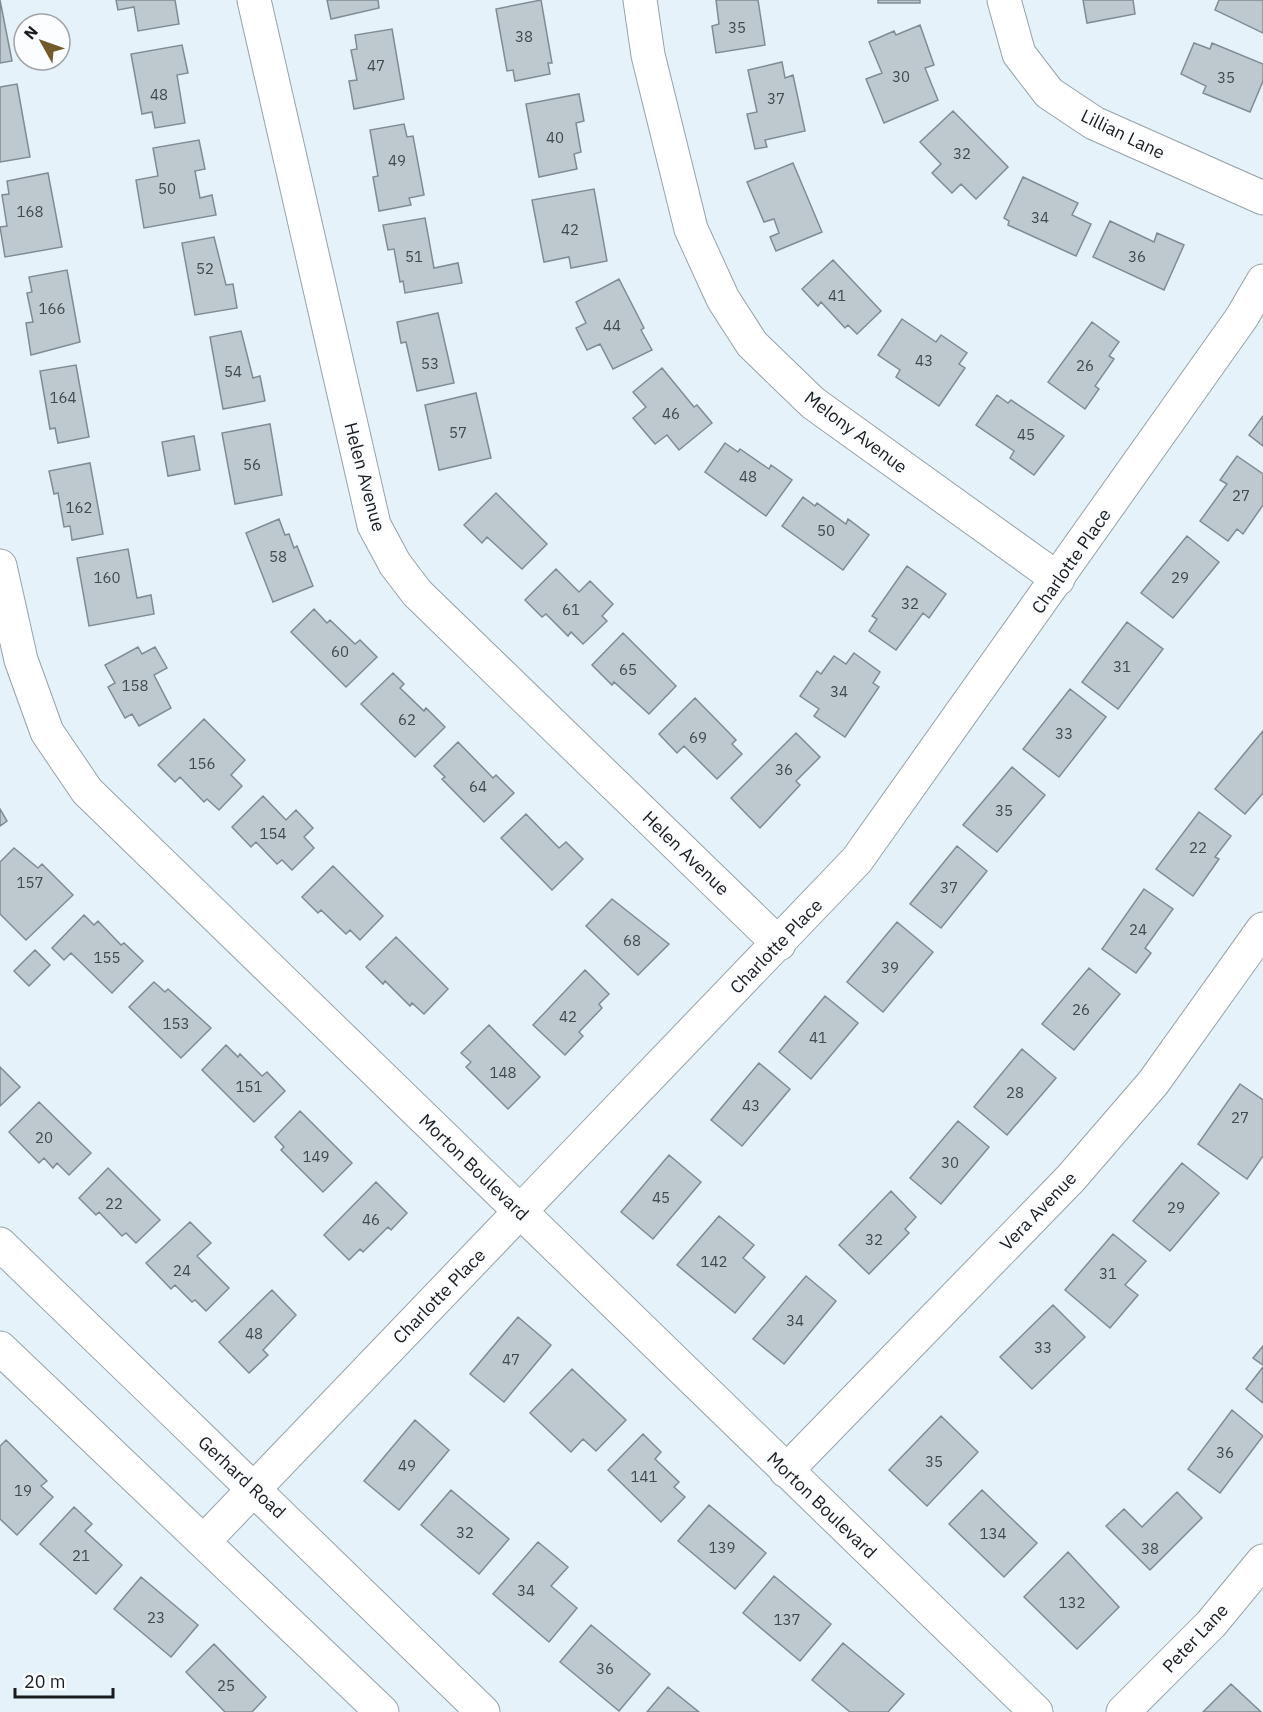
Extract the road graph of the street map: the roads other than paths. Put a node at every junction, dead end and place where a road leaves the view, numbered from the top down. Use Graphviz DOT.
graph roads {
  1 [pos="254,0"];
  2 [pos="640,0"];
  3 [pos="1004,0"];
  4 [pos="1263,198"];
  5 [pos="1263,281"];
  6 [pos="0,566"];
  7 [pos="1058,579"];
  8 [pos="1263,928"];
  9 [pos="779,944"];
  10 [pos="519,1211"];
  11 [pos="0,1244"];
  12 [pos="0,1348"];
  13 [pos="786,1470"];
  14 [pos="256,1488"];
  15 [pos="204,1541"];
  16 [pos="1263,1561"];
  17 [pos="382,1712"];
  18 [pos="483,1712"];
  19 [pos="1036,1712"];
  20 [pos="1123,1712"];
  1 -- 9 [label="street, Helen Avenue"];
  2 -- 7 [label="street, Melony Avenue"];
  3 -- 4 [label="street, Lillian Lane"];
  5 -- 7 [label="street, Charlotte Place"];
  6 -- 10 [label="street, Morton Boulevard"];
  7 -- 9 [label="street, Charlotte Place"];
  8 -- 13 [label="street, Vera Avenue"];
  9 -- 10 [label="street, Charlotte Place"];
  10 -- 13 [label="street, Morton Boulevard"];
  10 -- 14 [label="street, Charlotte Place"];
  11 -- 14 [label="street, Gerhard Road"];
  12 -- 15 [label="street"];
  13 -- 19 [label="street, Morton Boulevard"];
  14 -- 15 [label="street, Charlotte Place"];
  14 -- 18 [label="street, Gerhard Road"];
  15 -- 17 [label="street"];
  16 -- 20 [label="street, Peter Lane"];
}
